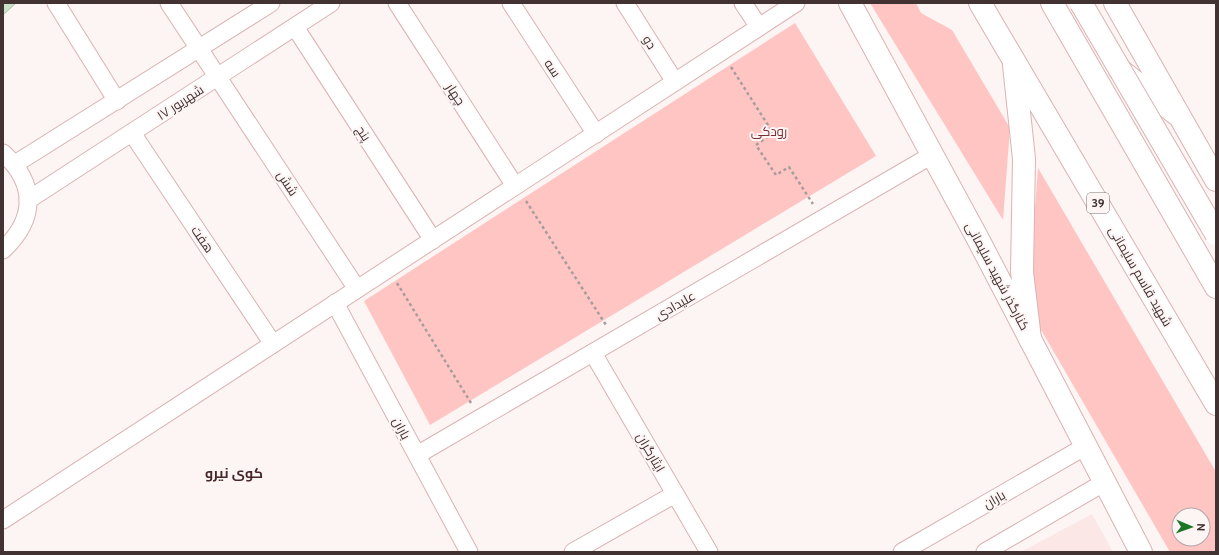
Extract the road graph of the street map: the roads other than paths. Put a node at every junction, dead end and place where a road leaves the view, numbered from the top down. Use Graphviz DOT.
graph roads {
  1 [pos="56,3"];
  2 [pos="169,3"];
  3 [pos="271,3"];
  4 [pos="331,3"];
  5 [pos="397,3"];
  6 [pos="511,3"];
  7 [pos="625,3"];
  8 [pos="743,3"];
  9 [pos="796,3"];
  10 [pos="850,3"];
  11 [pos="980,3"];
  12 [pos="1052,3"];
  13 [pos="1080,3"];
  14 [pos="1114,3"];
  15 [pos="295,27"];
  16 [pos="759,27"];
  17 [pos="1068,30"];
  18 [pos="200,49"];
  19 [pos="1013,58"];
  20 [pos="219,77"];
  21 [pos="675,82"];
  22 [pos="117,101"];
  23 [pos="1179,116"];
  24 [pos="132,133"];
  25 [pos="596,134"];
  26 [pos="932,155"];
  27 [pos="9,158"];
  28 [pos="1216,180"];
  29 [pos="515,186"];
  30 [pos="28,200"];
  31 [pos="1216,234"];
  32 [pos="433,240"];
  33 [pos="3,250"];
  34 [pos="1216,286"];
  35 [pos="357,289"];
  36 [pos="335,303"];
  37 [pos="1030,339"];
  38 [pos="273,344"];
  39 [pos="593,352"];
  40 [pos="1216,404"];
  41 [pos="1086,446"];
  42 [pos="417,455"];
  43 [pos="1105,482"];
  44 [pos="675,494"];
  45 [pos="3,520"];
  46 [pos="912,550"];
  47 [pos="469,552"];
  48 [pos="573,552"];
  49 [pos="709,552"];
  50 [pos="985,552"];
  51 [pos="1141,552"];
  1 -- 22 [label="street"];
  2 -- 18 [label="street"];
  3 -- 18 [label="street"];
  4 -- 15 [label="street, ۱۷ شهریور"];
  5 -- 29 [label="street, چهار"];
  6 -- 25 [label="street, سه"];
  7 -- 21 [label="street, دو"];
  8 -- 16 [label="street"];
  9 -- 16 [label="street"];
  10 -- 26 [label="main road, کنارگذر شهید سلیمانی"];
  11 -- 19 [label="main road, شهید قاسم سلیمانی / 39"];
  12 -- 17 [label="main road"];
  13 -- 31 [label="main road, bridge"];
  14 -- 23 [label="main road"];
  15 -- 20 [label="street, ۱۷ شهریور"];
  15 -- 32 [label="street, پنج"];
  16 -- 21 [label="street"];
  17 -- 23 [label="main road"];
  17 -- 34 [label="main road"];
  18 -- 20 [label="street, شش"];
  18 -- 22 [label="street"];
  19 -- 37 [label="main road"];
  19 -- 40 [label="main road, شهید قاسم سلیمانی / 39"];
  20 -- 24 [label="street, ۱۷ شهریور"];
  20 -- 35 [label="street, شش"];
  21 -- 25 [label="street"];
  22 -- 27 [label="street"];
  23 -- 28 [label="main road"];
  24 -- 30 [label="street, ۱۷ شهریور"];
  24 -- 38 [label="street, هفت"];
  25 -- 29 [label="street"];
  26 -- 37 [label="main road, کنارگذر شهید سلیمانی"];
  26 -- 39 [label="street, علیدادی"];
  27 -- 30 [label="street"];
  29 -- 32 [label="street"];
  30 -- 33 [label="street"];
  32 -- 35 [label="street"];
  35 -- 36 [label="street"];
  36 -- 38 [label="street"];
  36 -- 42 [label="street, باران"];
  37 -- 41 [label="main road, کنارگذر شهید سلیمانی"];
  38 -- 45 [label="street"];
  39 -- 42 [label="street, علیدادی"];
  39 -- 44 [label="street, ایثارگران"];
  41 -- 43 [label="main road, کنارگذر شهید سلیمانی"];
  41 -- 46 [label="street, باران"];
  42 -- 47 [label="street, باران"];
  43 -- 50 [label="street"];
  43 -- 51 [label="main road, کنارگذر شهید سلیمانی"];
  44 -- 48 [label="street"];
  44 -- 49 [label="street, ایثارگران"];
}
